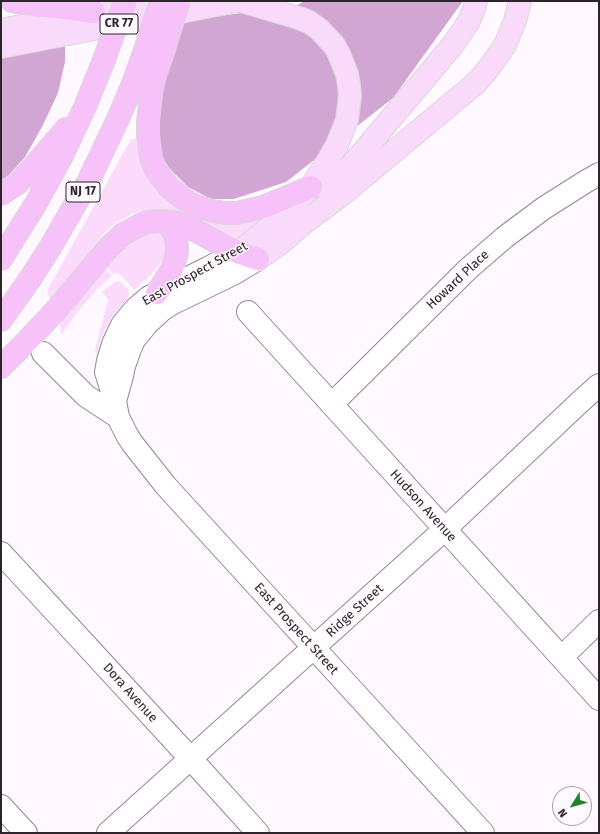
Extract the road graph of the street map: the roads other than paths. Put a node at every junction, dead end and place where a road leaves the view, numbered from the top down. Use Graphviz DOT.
graph roads {
  1 [pos="12,1"];
  2 [pos="112,1"];
  3 [pos="125,1"];
  4 [pos="148,1"];
  5 [pos="161,1"];
  6 [pos="179,1"];
  7 [pos="237,1"];
  8 [pos="240,1"];
  9 [pos="476,1"];
  10 [pos="520,1"];
  11 [pos="94,12"];
  12 [pos="1,30"];
  13 [pos="1,46"];
  14 [pos="154,51"];
  15 [pos="104,60"];
  16 [pos="85,107"];
  17 [pos="599,174"];
  18 [pos="310,187"];
  19 [pos="1,194"];
  20 [pos="166,221"];
  21 [pos="304,222"];
  22 [pos="248,256"];
  23 [pos="1,259"];
  24 [pos="158,293"];
  25 [pos="248,312"];
  26 [pos="1,320"];
  27 [pos="43,353"];
  28 [pos="1,367"];
  29 [pos="599,385"];
  30 [pos="332,404"];
  31 [pos="117,409"];
  32 [pos="445,530"];
  33 [pos="1,553"];
  34 [pos="599,621"];
  35 [pos="314,648"];
  36 [pos="562,657"];
  37 [pos="599,699"];
  38 [pos="191,759"];
  39 [pos="1,806"];
  40 [pos="26,833"];
  41 [pos="108,833"];
  42 [pos="258,833"];
  43 [pos="483,833"];
  1 -- 11 [label="highway"];
  2 -- 15 [label="highway, bridge"];
  3 -- 15 [label="highway, NJ 17, bridge"];
  4 -- 11 [label="main road, CR 77"];
  5 -- 14 [label="highway, NJ 17, bridge"];
  6 -- 14 [label="highway, bridge"];
  7 -- 13 [label="main road, CR 77"];
  8 -- 18 [label="main road, East Prospect Street"];
  9 -- 21 [label="main road"];
  10 -- 21 [label="main road"];
  11 -- 12 [label="main road, CR 77"];
  14 -- 18 [label="highway"];
  14 -- 26 [label="highway, NJ 17"];
  15 -- 16 [label="highway, NJ 17"];
  16 -- 19 [label="highway"];
  16 -- 23 [label="highway, NJ 17"];
  17 -- 30 [label="street, Howard Place"];
  18 -- 22 [label="main road, East Prospect Street"];
  20 -- 22 [label="highway"];
  20 -- 24 [label="highway"];
  20 -- 28 [label="highway"];
  21 -- 22 [label="main road, East Prospect Street"];
  22 -- 24 [label="street, East Prospect Street"];
  22 -- 31 [label="street, East Prospect Street"];
  24 -- 31 [label="street, East Prospect Street"];
  25 -- 30 [label="street, Hudson Avenue"];
  27 -- 31 [label="street"];
  29 -- 32 [label="street, Ridge Street"];
  30 -- 32 [label="street, Hudson Avenue"];
  31 -- 35 [label="street, East Prospect Street"];
  32 -- 35 [label="street, Ridge Street"];
  32 -- 36 [label="street, Hudson Avenue"];
  33 -- 38 [label="street, Dora Avenue"];
  34 -- 36 [label="street"];
  35 -- 38 [label="street, Ridge Street"];
  35 -- 43 [label="street, East Prospect Street"];
  36 -- 37 [label="street, Hudson Avenue"];
  38 -- 41 [label="street, Ridge Street"];
  38 -- 42 [label="street, Dora Avenue"];
  39 -- 40 [label="street"];
}
